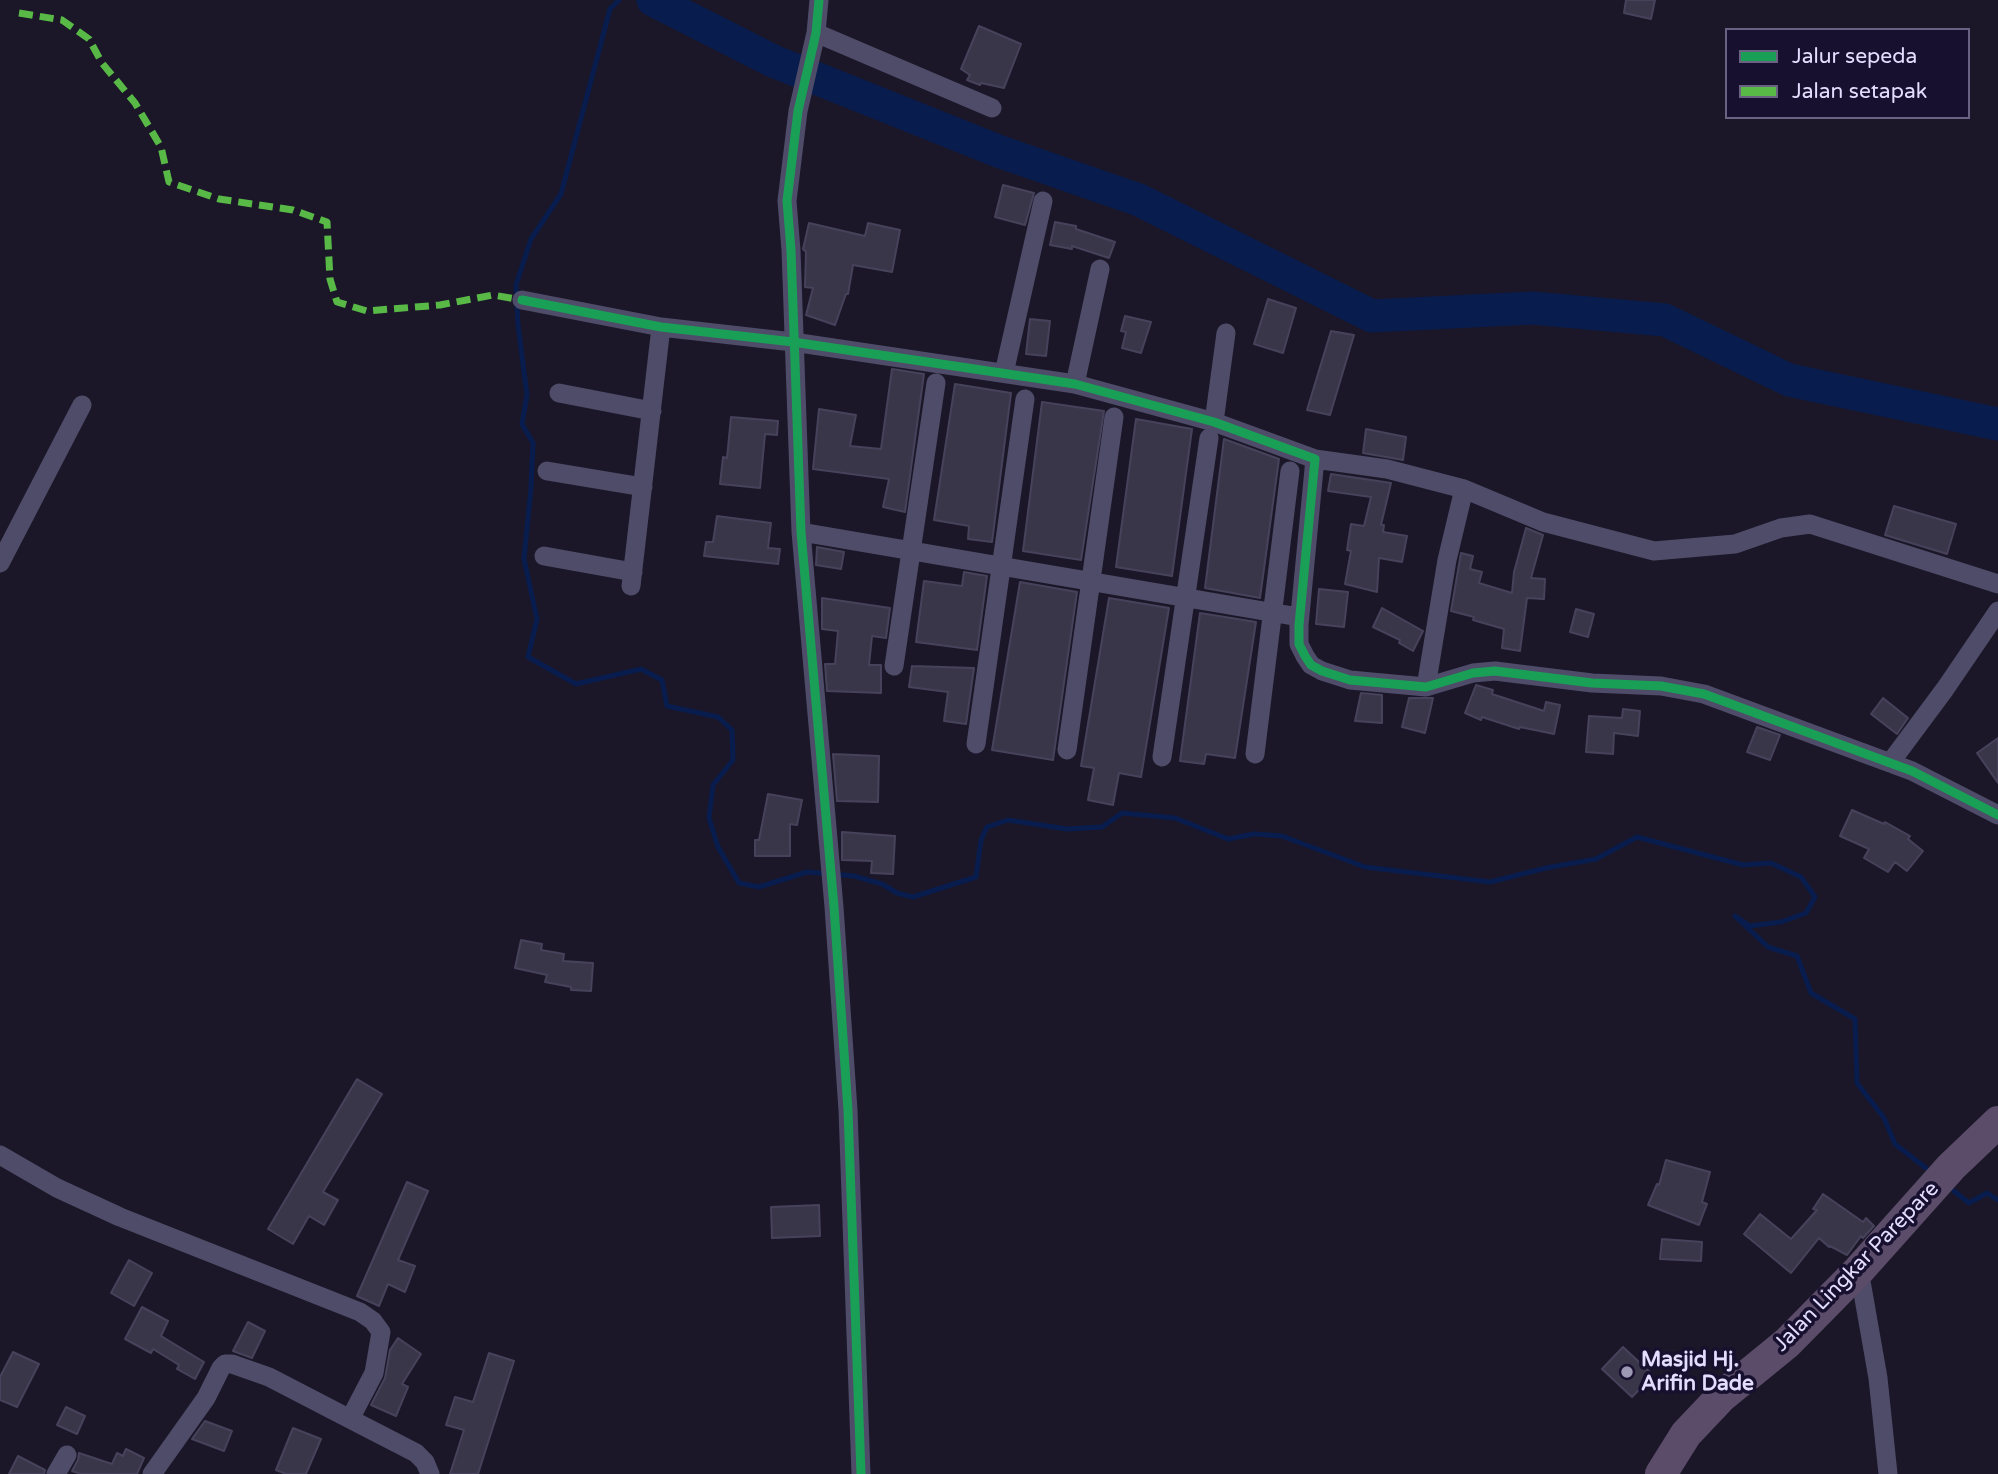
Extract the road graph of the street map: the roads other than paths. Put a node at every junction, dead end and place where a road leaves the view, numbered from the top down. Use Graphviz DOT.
graph roads {
  1 [pos="819,0"];
  2 [pos="816,33"];
  3 [pos="992,108"];
  4 [pos="1043,201"];
  5 [pos="1100,269"];
  6 [pos="522,300"];
  7 [pos="661,327"];
  8 [pos="1226,333"];
  9 [pos="793,342"];
  10 [pos="1003,373"];
  11 [pos="936,383"];
  12 [pos="1075,384"];
  13 [pos="559,393"];
  14 [pos="1025,399"];
  15 [pos="82,405"];
  16 [pos="652,411"];
  17 [pos="1114,416"];
  18 [pos="1211,430"];
  19 [pos="1315,459"];
  20 [pos="547,471"];
  21 [pos="1290,471"];
  22 [pos="643,487"];
  23 [pos="1464,489"];
  24 [pos="801,532"];
  25 [pos="911,551"];
  26 [pos="544,556"];
  27 [pos="0,563"];
  28 [pos="1002,566"];
  29 [pos="1091,582"];
  30 [pos="1998,584"];
  31 [pos="1185,598"];
  32 [pos="1998,611"];
  33 [pos="1273,613"];
  34 [pos="1299,617"];
  35 [pos="894,666"];
  36 [pos="1426,687"];
  37 [pos="976,744"];
  38 [pos="1067,750"];
  39 [pos="1255,754"];
  40 [pos="1162,757"];
  41 [pos="1890,763"];
  42 [pos="1998,815"];
  43 [pos="1998,1122"];
  44 [pos="0,1155"];
  45 [pos="1859,1270"];
  46 [pos="350,1419"];
  47 [pos="67,1455"];
  48 [pos="57,1474"];
  49 [pos="152,1474"];
  50 [pos="430,1474"];
  51 [pos="861,1474"];
  52 [pos="1661,1474"];
  53 [pos="1888,1474"];
  1 -- 2 [label="street"];
  2 -- 3 [label="street"];
  2 -- 9 [label="street"];
  4 -- 10 [label="street"];
  5 -- 12 [label="street"];
  6 -- 7 [label="street"];
  7 -- 9 [label="street"];
  7 -- 16 [label="street"];
  8 -- 18 [label="street"];
  9 -- 10 [label="street"];
  9 -- 24 [label="street"];
  10 -- 12 [label="street"];
  11 -- 25 [label="street"];
  12 -- 18 [label="street"];
  13 -- 16 [label="street"];
  14 -- 28 [label="street"];
  15 -- 27 [label="street"];
  16 -- 22 [label="street"];
  17 -- 29 [label="street"];
  18 -- 19 [label="street"];
  18 -- 31 [label="street"];
  19 -- 23 [label="street"];
  19 -- 34 [label="street"];
  20 -- 22 [label="street"];
  21 -- 33 [label="street"];
  22 -- 26 [label="street"];
  23 -- 30 [label="street"];
  23 -- 36 [label="street"];
  24 -- 25 [label="street"];
  24 -- 51 [label="street"];
  25 -- 28 [label="street"];
  25 -- 35 [label="street"];
  28 -- 29 [label="street"];
  28 -- 37 [label="street"];
  29 -- 31 [label="street"];
  29 -- 38 [label="street"];
  31 -- 33 [label="street"];
  31 -- 40 [label="street"];
  32 -- 41 [label="street"];
  33 -- 34 [label="street"];
  33 -- 39 [label="street"];
  34 -- 36 [label="street"];
  36 -- 41 [label="street"];
  41 -- 42 [label="street"];
  43 -- 45 [label="highway, Jalan Lingkar Parepare"];
  44 -- 46 [label="street"];
  45 -- 52 [label="highway, Jalan Lingkar Parepare"];
  45 -- 53 [label="street"];
  46 -- 49 [label="street"];
  46 -- 50 [label="street"];
  47 -- 48 [label="street"];
}
